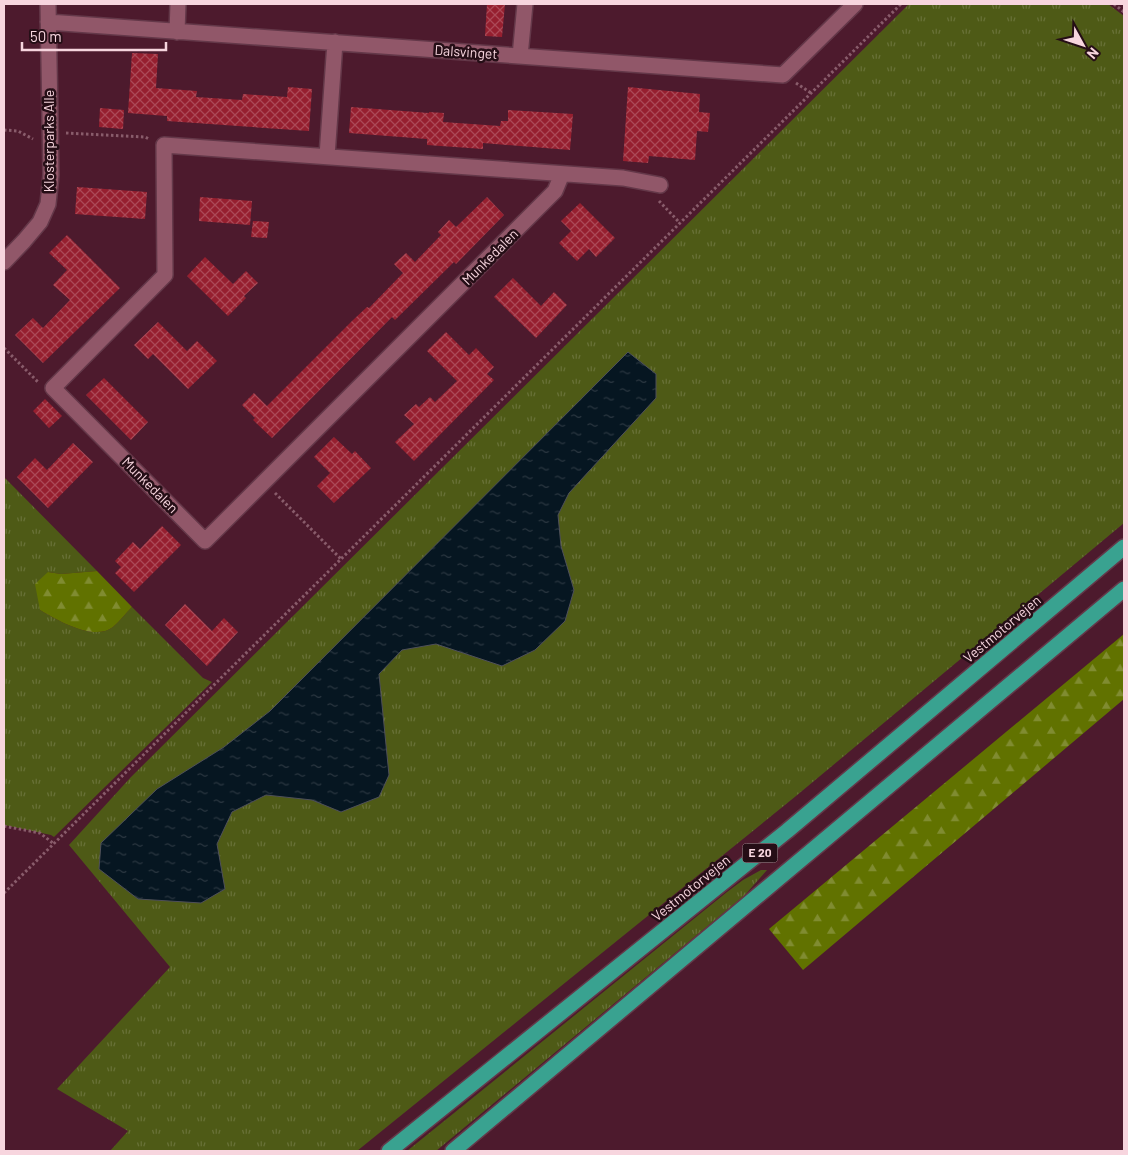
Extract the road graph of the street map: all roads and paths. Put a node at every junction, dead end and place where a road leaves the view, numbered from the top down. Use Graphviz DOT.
graph roads {
  1 [pos="48,4"];
  2 [pos="178,4"];
  3 [pos="525,4"];
  4 [pos="855,4"];
  5 [pos="901,4"];
  6 [pos="1114,4"];
  7 [pos="1124,12"];
  8 [pos="48,22"];
  9 [pos="176,32"];
  10 [pos="335,42"];
  11 [pos="520,56"];
  12 [pos="4,130"];
  13 [pos="50,132"];
  14 [pos="33,139"];
  15 [pos="164,145"];
  16 [pos="327,156"];
  17 [pos="562,174"];
  18 [pos="660,185"];
  19 [pos="679,222"];
  20 [pos="4,262"];
  21 [pos="4,348"];
  22 [pos="53,388"];
  23 [pos="264,482"];
  24 [pos="1124,548"];
  25 [pos="341,559"];
  26 [pos="1124,589"];
  27 [pos="4,826"];
  28 [pos="54,844"];
  29 [pos="4,893"];
  30 [pos="389,1151"];
  31 [pos="454,1151"];
  1 -- 8 [label="street, Klosterparks Alle"];
  2 -- 9 [label="street"];
  3 -- 11 [label="street"];
  4 -- 11 [label="street, Dalsvinget"];
  5 -- 19 [label="path"];
  6 -- 7 [label="path"];
  8 -- 9 [label="street, Dalsvinget"];
  8 -- 13 [label="street, Klosterparks Alle"];
  9 -- 10 [label="street, Dalsvinget"];
  10 -- 11 [label="street, Dalsvinget"];
  10 -- 16 [label="street"];
  12 -- 14 [label="path"];
  13 -- 15 [label="path"];
  13 -- 20 [label="street, Klosterparks Alle"];
  15 -- 16 [label="street"];
  15 -- 22 [label="street"];
  16 -- 17 [label="street"];
  17 -- 18 [label="street"];
  17 -- 23 [label="street, Munkedalen"];
  18 -- 19 [label="path"];
  19 -- 25 [label="path"];
  21 -- 22 [label="path"];
  22 -- 23 [label="street, Munkedalen"];
  23 -- 25 [label="path"];
  24 -- 30 [label="highway, Vestmotorvejen / E 20"];
  25 -- 28 [label="path"];
  26 -- 31 [label="highway, E 20"];
  27 -- 28 [label="path"];
  28 -- 29 [label="path"];
}
